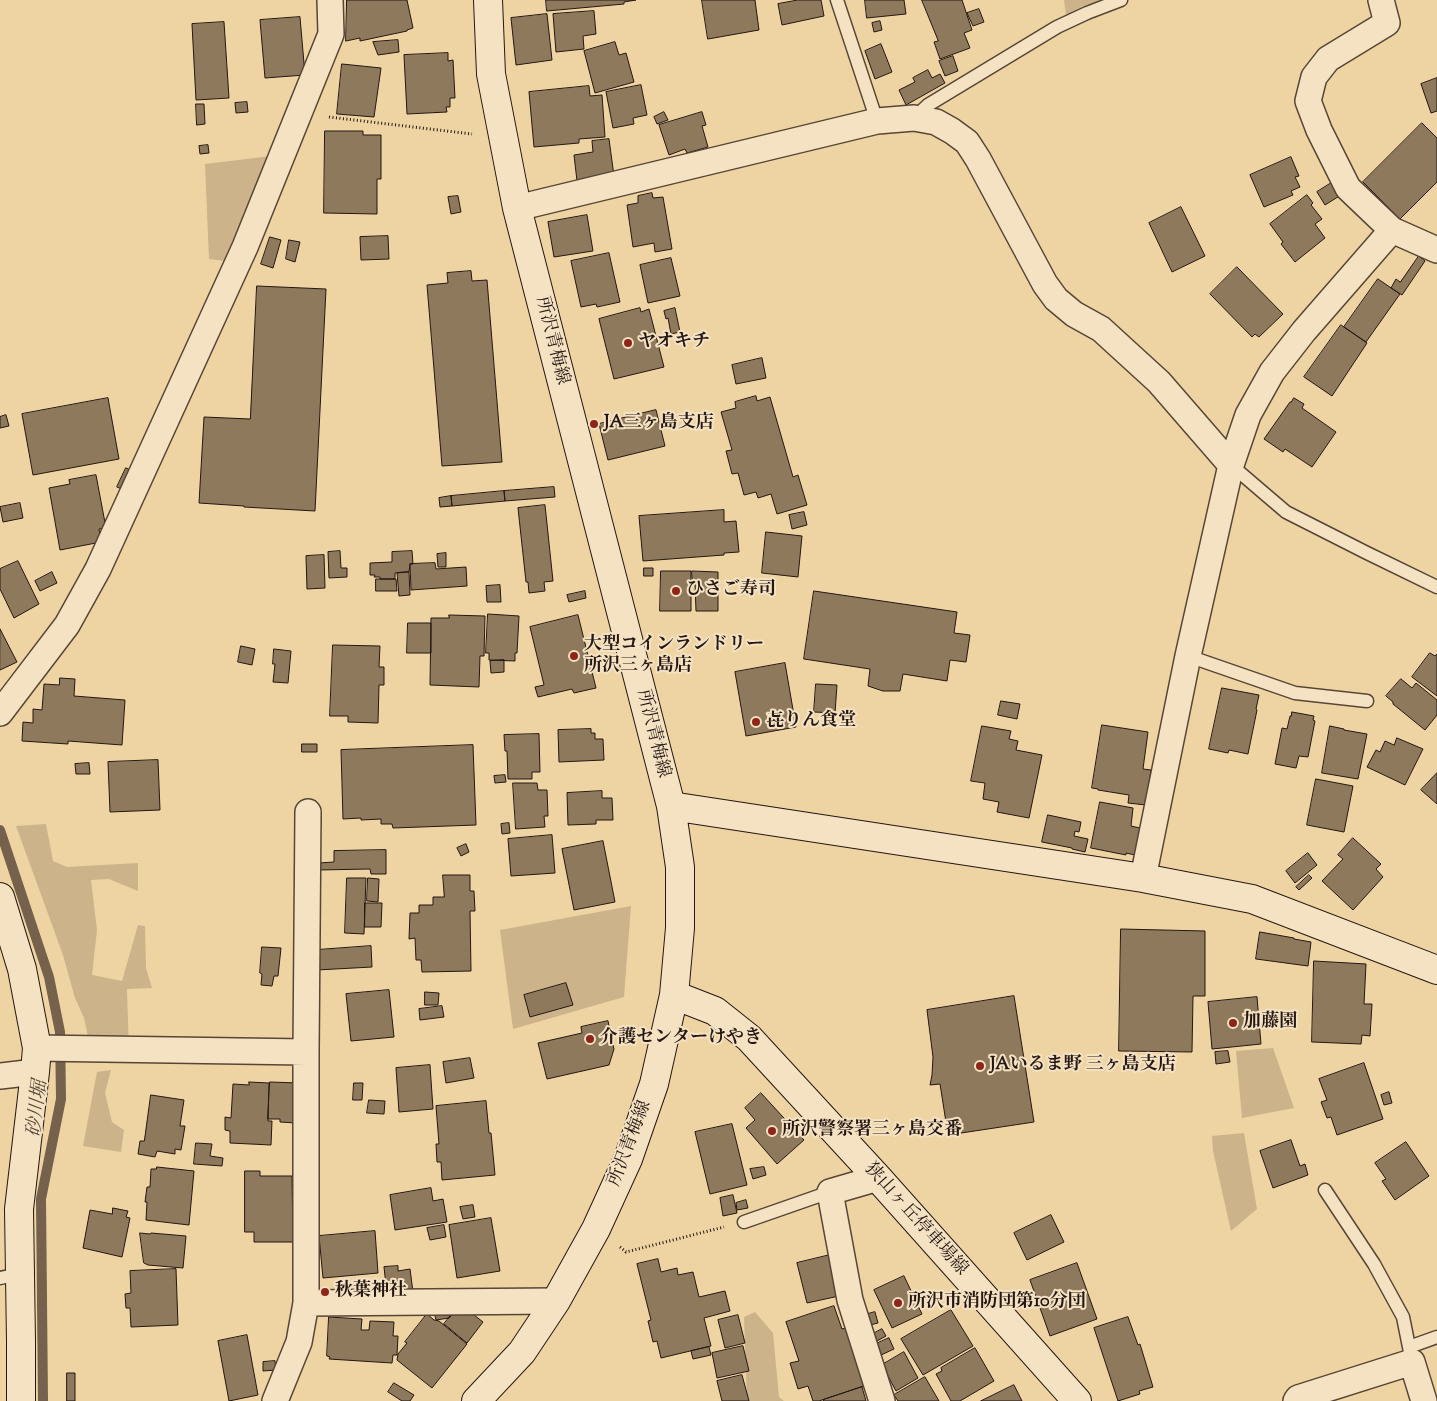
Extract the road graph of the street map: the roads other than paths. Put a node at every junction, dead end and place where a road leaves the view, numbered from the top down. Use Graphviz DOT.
graph roads {
  1 [pos="330,0"];
  2 [pos="837,0"];
  3 [pos="1121,0"];
  4 [pos="1381,0"];
  5 [pos="484,4"];
  6 [pos="914,118"];
  7 [pos="877,121"];
  8 [pos="517,208"];
  9 [pos="1392,230"];
  10 [pos="1437,250"];
  11 [pos="1230,465"];
  12 [pos="1437,587"];
  13 [pos="1188,656"];
  14 [pos="1367,701"];
  15 [pos="0,713"];
  16 [pos="671,806"];
  17 [pos="308,812"];
  18 [pos="1143,878"];
  19 [pos="0,898"];
  20 [pos="1437,970"];
  21 [pos="674,995"];
  22 [pos="306,1052"];
  23 [pos="36,1060"];
  24 [pos="0,1076"];
  25 [pos="878,1178"];
  26 [pos="1325,1190"];
  27 [pos="830,1192"];
  28 [pos="744,1222"];
  29 [pos="10,1276"];
  30 [pos="556,1301"];
  31 [pos="306,1303"];
  32 [pos="1437,1337"];
  33 [pos="1411,1354"];
  34 [pos="21,1401"];
  35 [pos="275,1401"];
  36 [pos="476,1401"];
  37 [pos="882,1401"];
  38 [pos="1077,1401"];
  39 [pos="1296,1401"];
  40 [pos="1424,1401"];
  1 -- 15 [label="street"];
  2 -- 7 [label="lane"];
  3 -- 6 [label="lane"];
  4 -- 9 [label="street"];
  5 -- 8 [label="main road, 所沢青梅線"];
  6 -- 7 [label="street"];
  6 -- 11 [label="street"];
  7 -- 8 [label="street"];
  8 -- 16 [label="main road, 所沢青梅線"];
  9 -- 10 [label="street"];
  9 -- 11 [label="street"];
  11 -- 12 [label="lane"];
  11 -- 13 [label="street"];
  13 -- 14 [label="lane"];
  13 -- 18 [label="street"];
  16 -- 18 [label="main road"];
  16 -- 21 [label="main road, 所沢青梅線"];
  17 -- 22 [label="street"];
  18 -- 20 [label="main road"];
  19 -- 23 [label="main road"];
  21 -- 25 [label="main road, 狭山ヶ丘停車場線"];
  21 -- 30 [label="main road, 所沢青梅線"];
  22 -- 23 [label="street"];
  22 -- 31 [label="street"];
  23 -- 24 [label="street"];
  23 -- 29 [label="main road"];
  25 -- 27 [label="street"];
  25 -- 38 [label="main road, 狭山ヶ丘停車場線"];
  26 -- 33 [label="lane"];
  27 -- 28 [label="lane"];
  27 -- 37 [label="street"];
  29 -- 34 [label="main road"];
  30 -- 31 [label="street"];
  30 -- 36 [label="main road, 所沢青梅線"];
  31 -- 35 [label="street"];
  32 -- 33 [label="lane"];
  33 -- 39 [label="street"];
  33 -- 40 [label="street"];
}
